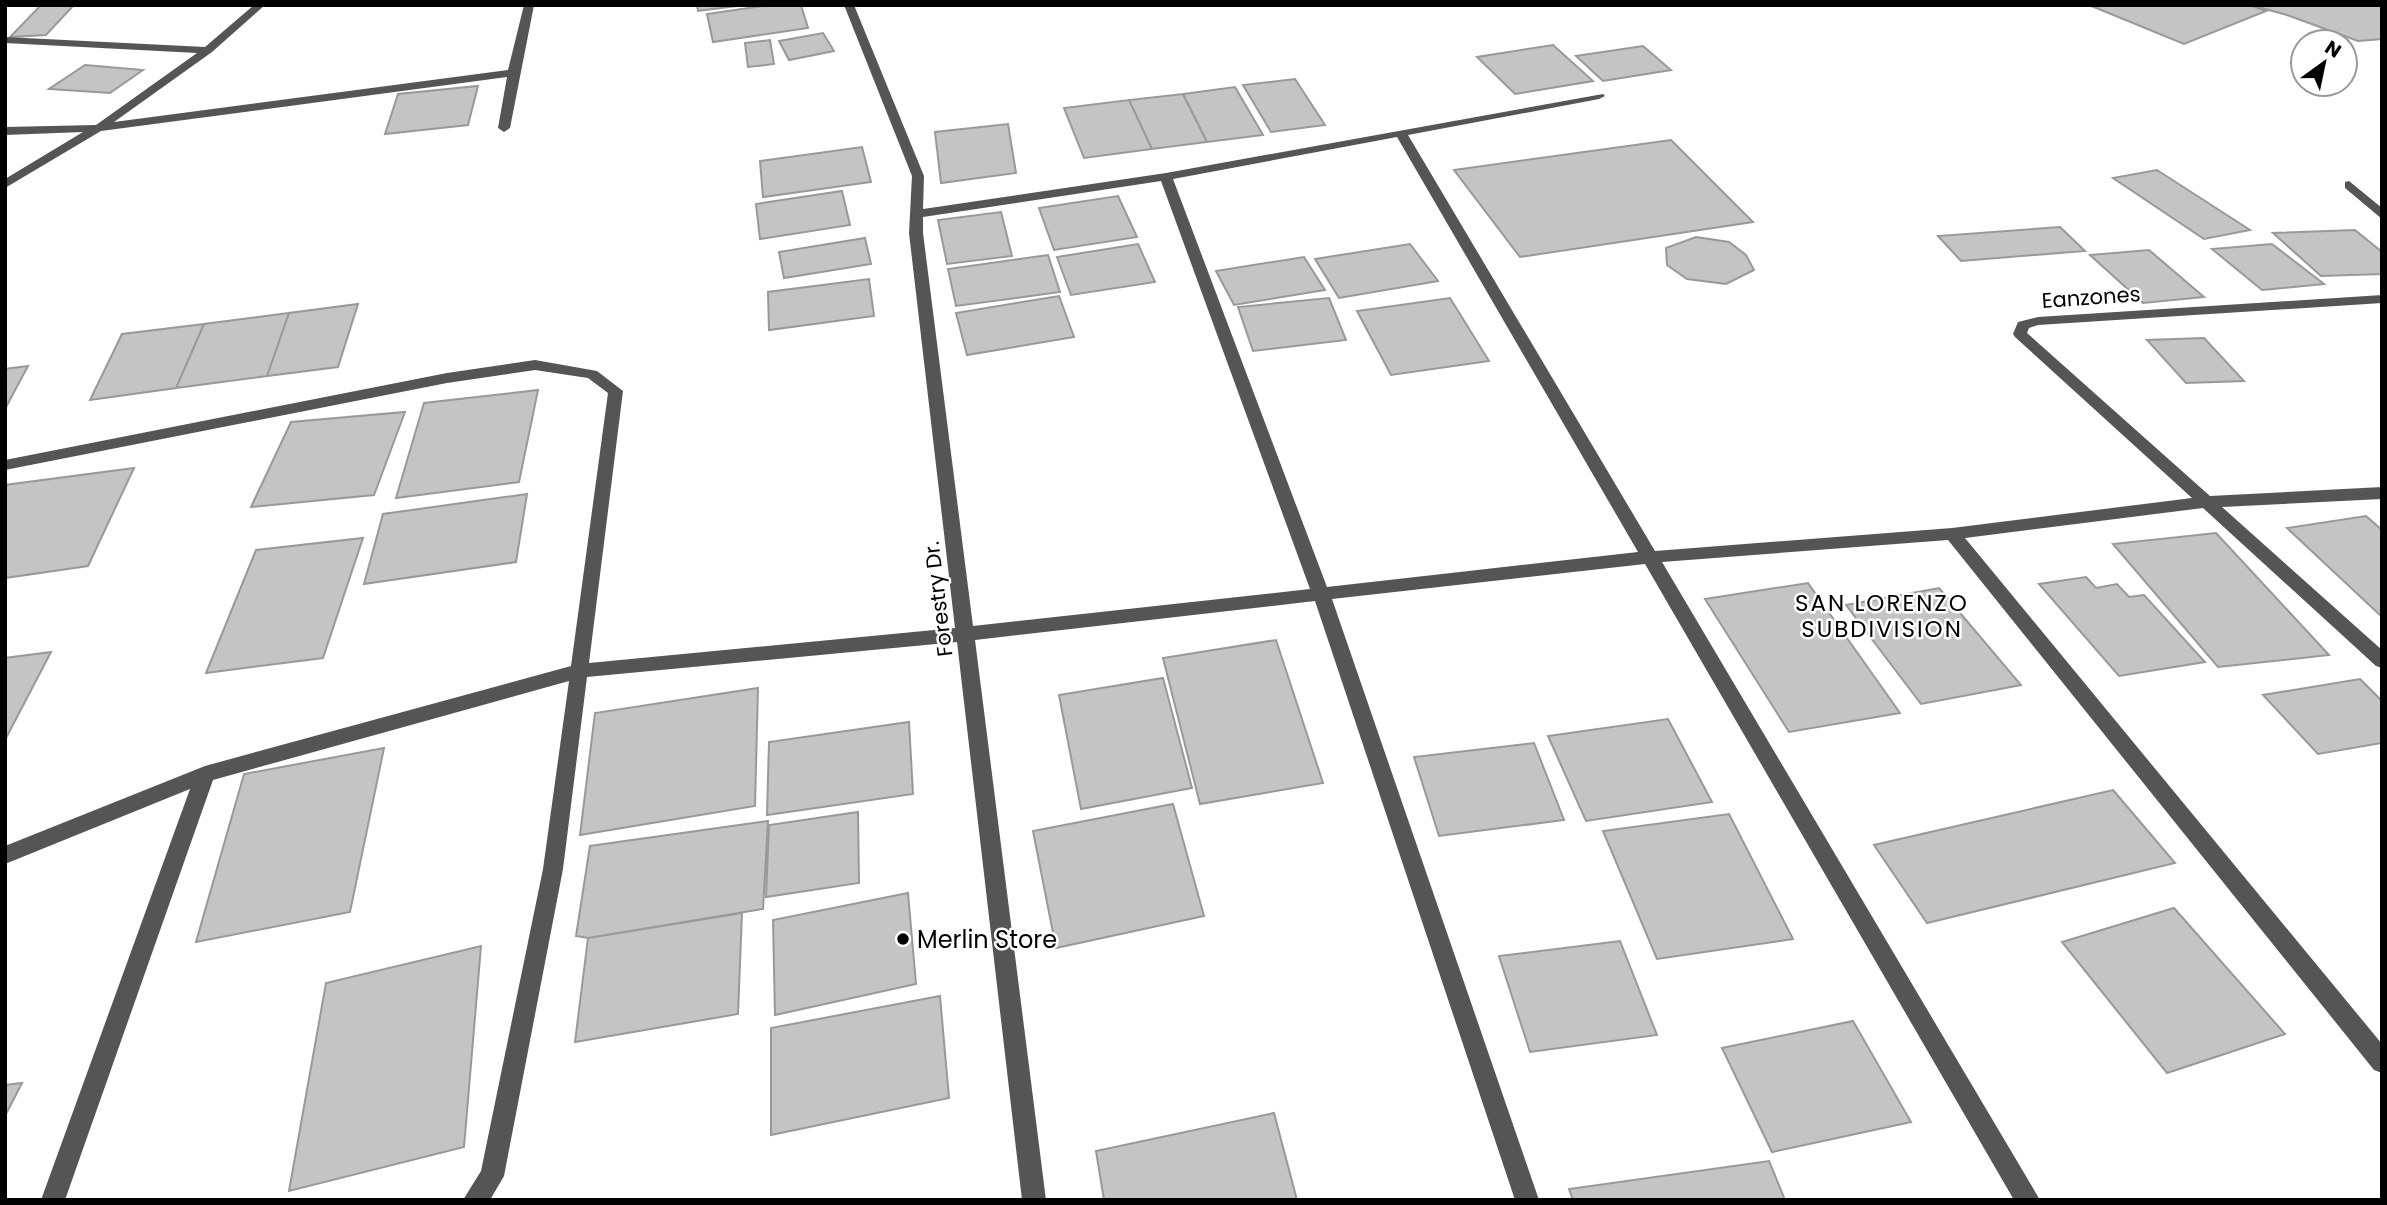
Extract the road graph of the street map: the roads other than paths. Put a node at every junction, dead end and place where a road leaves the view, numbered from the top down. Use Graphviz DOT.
graph roads {
  1 [pos="260,5"];
  2 [pos="529,5"];
  3 [pos="849,5"];
  4 [pos="5,40"];
  5 [pos="208,50"];
  6 [pos="513,73"];
  7 [pos="1599,96"];
  8 [pos="98,128"];
  9 [pos="504,128"];
  10 [pos="5,131"];
  11 [pos="1401,132"];
  12 [pos="1166,177"];
  13 [pos="5,184"];
  14 [pos="2349,185"];
  15 [pos="918,214"];
  16 [pos="2382,215"];
  17 [pos="2382,299"];
  18 [pos="5,465"];
  19 [pos="2382,494"];
  20 [pos="2208,502"];
  21 [pos="1952,534"];
  22 [pos="1650,557"];
  23 [pos="1321,594"];
  24 [pos="965,634"];
  25 [pos="2382,661"];
  26 [pos="578,671"];
  27 [pos="205,774"];
  28 [pos="5,855"];
  29 [pos="2382,1062"];
  30 [pos="53,1200"];
  31 [pos="475,1200"];
  32 [pos="1034,1200"];
  33 [pos="1527,1200"];
  34 [pos="2028,1200"];
  1 -- 5 [label="street"];
  2 -- 6 [label="street"];
  3 -- 15 [label="street, Forestry Dr."];
  4 -- 5 [label="street"];
  5 -- 8 [label="street"];
  6 -- 8 [label="street"];
  6 -- 9 [label="street"];
  7 -- 11 [label="street"];
  8 -- 10 [label="street"];
  8 -- 13 [label="street"];
  11 -- 12 [label="street"];
  11 -- 22 [label="street"];
  12 -- 15 [label="street"];
  12 -- 23 [label="street"];
  14 -- 16 [label="street"];
  15 -- 24 [label="street, Forestry Dr."];
  17 -- 20 [label="street, Eanzones"];
  18 -- 26 [label="street"];
  19 -- 20 [label="street"];
  20 -- 21 [label="street"];
  20 -- 25 [label="street"];
  21 -- 22 [label="street"];
  21 -- 29 [label="street"];
  22 -- 23 [label="street"];
  22 -- 34 [label="street"];
  23 -- 24 [label="street"];
  23 -- 33 [label="street"];
  24 -- 26 [label="street"];
  24 -- 32 [label="street, Forestry Dr."];
  26 -- 27 [label="street"];
  26 -- 31 [label="street"];
  27 -- 28 [label="street"];
  27 -- 30 [label="street"];
}
